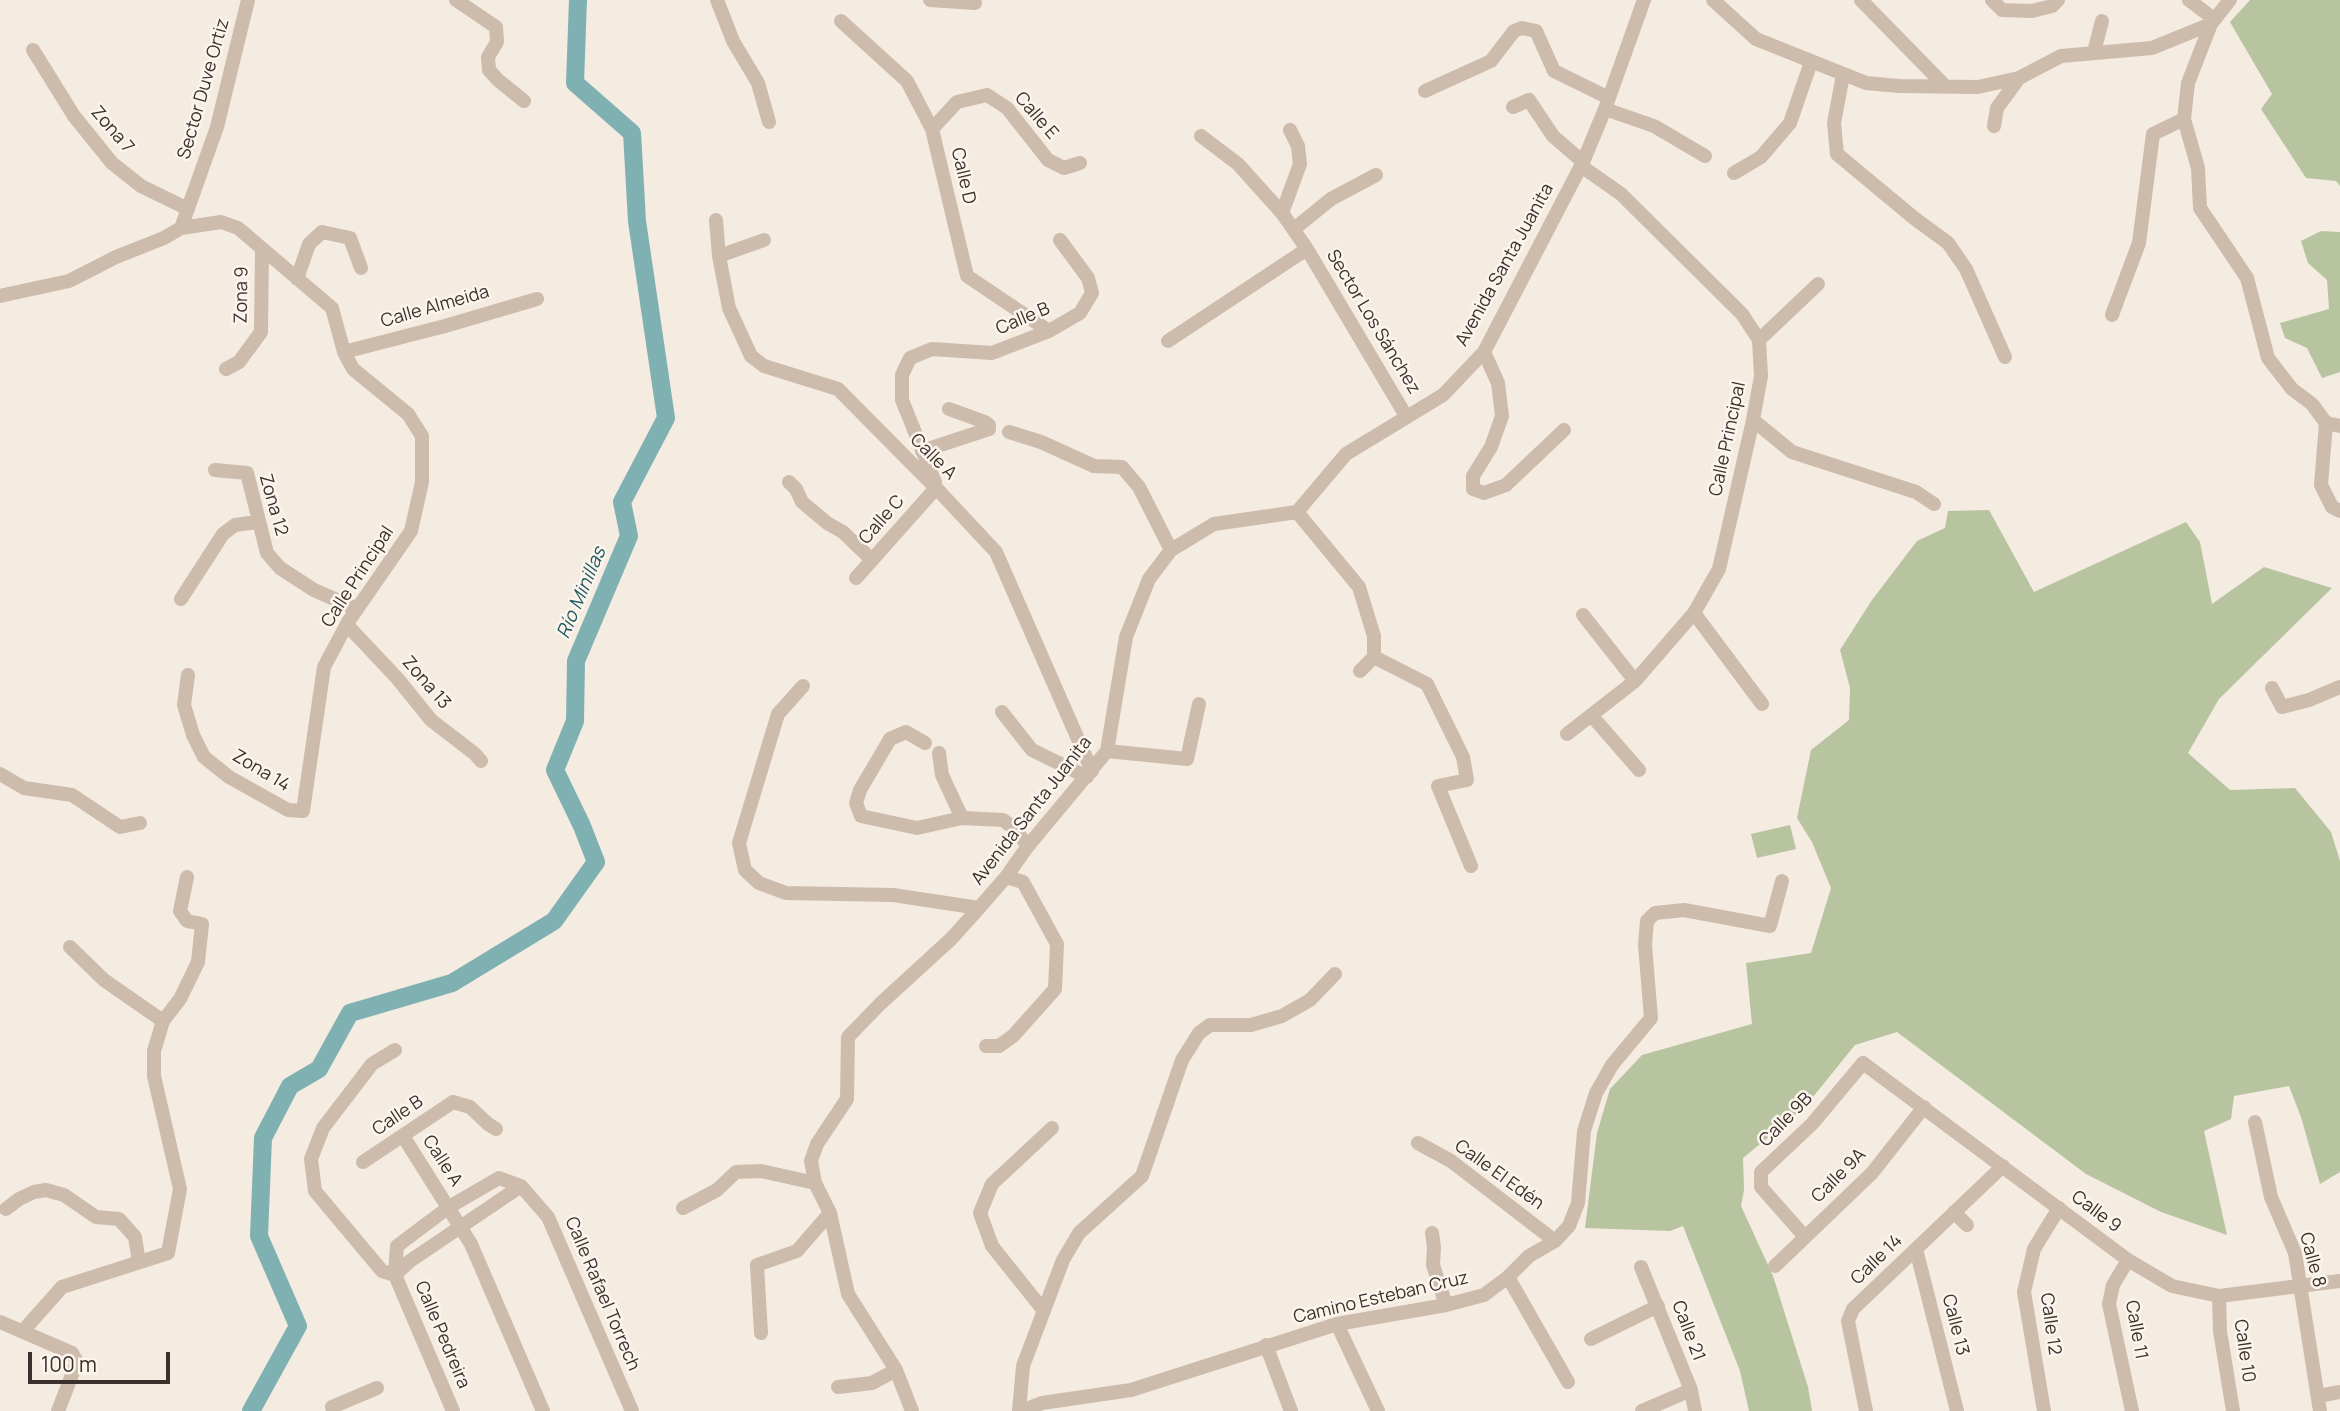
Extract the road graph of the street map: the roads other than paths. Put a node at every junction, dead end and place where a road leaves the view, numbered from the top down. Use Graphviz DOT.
graph roads {
  1 [pos="248,0"];
  2 [pos="456,0"];
  3 [pos="717,0"];
  4 [pos="930,0"];
  5 [pos="1644,0"];
  6 [pos="1713,0"];
  7 [pos="1861,0"];
  8 [pos="1992,0"];
  9 [pos="2058,0"];
  10 [pos="2189,0"];
  11 [pos="2230,0"];
  12 [pos="975,3"];
  13 [pos="841,21"];
  14 [pos="2102,21"];
  15 [pos="2212,22"];
  16 [pos="33,50"];
  17 [pos="2094,52"];
  18 [pos="1811,62"];
  19 [pos="1843,75"];
  20 [pos="2018,78"];
  21 [pos="1945,86"];
  22 [pos="1425,91"];
  23 [pos="524,101"];
  24 [pos="1607,103"];
  25 [pos="1513,107"];
  26 [pos="2185,119"];
  27 [pos="769,122"];
  28 [pos="1994,126"];
  29 [pos="932,129"];
  30 [pos="1290,130"];
  31 [pos="1201,136"];
  32 [pos="1705,156"];
  33 [pos="1080,163"];
  34 [pos="1582,164"];
  35 [pos="1734,173"];
  36 [pos="1376,174"];
  37 [pos="188,209"];
  38 [pos="1282,213"];
  39 [pos="716,220"];
  40 [pos="181,228"];
  41 [pos="1294,229"];
  42 [pos="764,240"];
  43 [pos="1060,240"];
  44 [pos="262,249"];
  45 [pos="1307,249"];
  46 [pos="719,256"];
  47 [pos="361,268"];
  48 [pos="297,279"];
  49 [pos="1818,284"];
  50 [pos="0,296"];
  51 [pos="537,299"];
  52 [pos="2112,315"];
  53 [pos="1049,331"];
  54 [pos="1759,340"];
  55 [pos="1168,341"];
  56 [pos="344,352"];
  57 [pos="1484,352"];
  58 [pos="2005,358"];
  59 [pos="226,369"];
  60 [pos="949,410"];
  61 [pos="1406,416"];
  62 [pos="1753,420"];
  63 [pos="2333,424"];
  64 [pos="1564,430"];
  65 [pos="1009,432"];
  66 [pos="922,451"];
  67 [pos="215,470"];
  68 [pos="789,482"];
  69 [pos="937,489"];
  70 [pos="1934,504"];
  71 [pos="2340,511"];
  72 [pos="1297,512"];
  73 [pos="258,522"];
  74 [pos="1171,550"];
  75 [pos="872,560"];
  76 [pos="856,578"];
  77 [pos="181,599"];
  78 [pos="357,609"];
  79 [pos="1694,613"];
  80 [pos="1583,615"];
  81 [pos="347,625"];
  82 [pos="1374,657"];
  83 [pos="1360,671"];
  84 [pos="188,675"];
  85 [pos="1634,681"];
  86 [pos="803,686"];
  87 [pos="2340,687"];
  88 [pos="2272,688"];
  89 [pos="1199,704"];
  90 [pos="1762,704"];
  91 [pos="1002,712"];
  92 [pos="1591,715"];
  93 [pos="1567,734"];
  94 [pos="925,743"];
  95 [pos="1107,751"];
  96 [pos="939,753"];
  97 [pos="481,761"];
  98 [pos="1639,770"];
  99 [pos="0,774"];
  100 [pos="1090,774"];
  101 [pos="303,811"];
  102 [pos="962,818"];
  103 [pos="140,823"];
  104 [pos="1028,846"];
  105 [pos="1471,866"];
  106 [pos="187,877"];
  107 [pos="1006,877"];
  108 [pos="1782,881"];
  109 [pos="979,908"];
  110 [pos="70,947"];
  111 [pos="1335,974"];
  112 [pos="163,1021"];
  113 [pos="986,1046"];
  114 [pos="395,1050"];
  115 [pos="1863,1063"];
  116 [pos="1924,1107"];
  117 [pos="2255,1122"];
  118 [pos="1052,1128"];
  119 [pos="496,1129"];
  120 [pos="402,1136"];
  121 [pos="1418,1143"];
  122 [pos="363,1162"];
  123 [pos="2003,1166"];
  124 [pos="514,1183"];
  125 [pos="815,1183"];
  126 [pos="449,1207"];
  127 [pos="683,1208"];
  128 [pos="2059,1208"];
  129 [pos="6,1209"];
  130 [pos="1954,1212"];
  131 [pos="830,1213"];
  132 [pos="1968,1225"];
  133 [pos="462,1227"];
  134 [pos="1432,1233"];
  135 [pos="1805,1237"];
  136 [pos="1556,1241"];
  137 [pos="1916,1249"];
  138 [pos="2128,1260"];
  139 [pos="139,1262"];
  140 [pos="1775,1266"];
  141 [pos="1641,1267"];
  142 [pos="395,1275"];
  143 [pos="1508,1277"];
  144 [pos="2340,1281"];
  145 [pos="2301,1287"];
  146 [pos="2219,1296"];
  147 [pos="1446,1305"];
  148 [pos="1658,1306"];
  149 [pos="1044,1311"];
  150 [pos="0,1321"];
  151 [pos="1338,1324"];
  152 [pos="23,1331"];
  153 [pos="761,1333"];
  154 [pos="1591,1339"];
  155 [pos="1266,1345"];
  156 [pos="896,1370"];
  157 [pos="1568,1382"];
  158 [pos="838,1387"];
  159 [pos="377,1388"];
  160 [pos="1691,1390"];
  161 [pos="2340,1392"];
  162 [pos="358,1404"];
  163 [pos="2319,1404"];
  164 [pos="332,1407"];
  165 [pos="58,1411"];
  166 [pos="453,1411"];
  167 [pos="543,1411"];
  168 [pos="632,1411"];
  169 [pos="912,1411"];
  170 [pos="1020,1411"];
  171 [pos="1291,1411"];
  172 [pos="1378,1411"];
  173 [pos="1642,1411"];
  174 [pos="1695,1411"];
  175 [pos="1866,1411"];
  176 [pos="1957,1411"];
  177 [pos="2044,1411"];
  178 [pos="2132,1411"];
  179 [pos="2233,1411"];
  1 -- 37 [label="street, Sector Duve Ortiz"];
  2 -- 23 [label="street"];
  3 -- 27 [label="street"];
  4 -- 12 [label="street"];
  5 -- 24 [label="street, Avenida Santa Juanita"];
  6 -- 18 [label="street"];
  7 -- 21 [label="street"];
  8 -- 9 [label="street"];
  10 -- 15 [label="street"];
  11 -- 15 [label="street"];
  13 -- 29 [label="street, Calle D"];
  14 -- 17 [label="street"];
  15 -- 17 [label="street"];
  15 -- 26 [label="street"];
  16 -- 37 [label="street, Zona 7"];
  17 -- 20 [label="street"];
  18 -- 19 [label="street"];
  18 -- 35 [label="street"];
  19 -- 21 [label="street"];
  19 -- 58 [label="street"];
  20 -- 21 [label="street"];
  20 -- 28 [label="street"];
  22 -- 24 [label="street"];
  24 -- 32 [label="street"];
  24 -- 34 [label="street, Avenida Santa Juanita"];
  25 -- 34 [label="street"];
  26 -- 52 [label="street"];
  26 -- 63 [label="street"];
  29 -- 33 [label="street, Calle E"];
  29 -- 53 [label="street, Calle D"];
  30 -- 38 [label="street"];
  31 -- 38 [label="street, Sector Los Sánchez"];
  34 -- 54 [label="street"];
  34 -- 57 [label="street, Avenida Santa Juanita"];
  36 -- 41 [label="street"];
  37 -- 40 [label="street, Sector Duve Ortiz"];
  38 -- 41 [label="street, Sector Los Sánchez"];
  39 -- 46 [label="street, Calle A"];
  40 -- 44 [label="street, Calle Principal"];
  40 -- 50 [label="street, Calle Principal"];
  41 -- 45 [label="street, Sector Los Sánchez"];
  42 -- 46 [label="street"];
  43 -- 53 [label="street, Calle B"];
  44 -- 48 [label="street, Calle Principal"];
  44 -- 59 [label="street, Zona 9"];
  45 -- 55 [label="street, Sector Los Sánchez"];
  45 -- 61 [label="street, Sector Los Sánchez"];
  46 -- 69 [label="street, Calle A"];
  47 -- 48 [label="street"];
  48 -- 56 [label="street, Calle Principal"];
  49 -- 54 [label="street"];
  51 -- 56 [label="street, Calle Almeida"];
  53 -- 66 [label="street, Calle B"];
  54 -- 62 [label="street, Calle Principal"];
  56 -- 78 [label="street, Calle Principal"];
  57 -- 61 [label="street, Avenida Santa Juanita"];
  57 -- 64 [label="street"];
  60 -- 66 [label="street"];
  61 -- 72 [label="street, Avenida Santa Juanita"];
  62 -- 70 [label="street"];
  62 -- 79 [label="street, Calle Principal"];
  63 -- 71 [label="street"];
  65 -- 74 [label="street"];
  66 -- 69 [label="street, Calle B"];
  67 -- 73 [label="street, Zona 12"];
  68 -- 75 [label="street"];
  69 -- 75 [label="street, Calle C"];
  69 -- 100 [label="street, Calle A"];
  72 -- 74 [label="street, Avenida Santa Juanita"];
  72 -- 82 [label="street"];
  73 -- 77 [label="street"];
  73 -- 78 [label="street, Zona 12"];
  74 -- 95 [label="street, Avenida Santa Juanita"];
  75 -- 76 [label="street, Calle C"];
  78 -- 81 [label="street, Calle Principal"];
  79 -- 85 [label="street, Calle Principal"];
  79 -- 90 [label="street"];
  80 -- 85 [label="street"];
  81 -- 97 [label="street, Zona 13"];
  81 -- 101 [label="street, Calle Principal"];
  82 -- 83 [label="street"];
  82 -- 105 [label="street"];
  84 -- 101 [label="street, Zona 14"];
  85 -- 92 [label="street, Calle Principal"];
  86 -- 109 [label="street"];
  87 -- 88 [label="street"];
  89 -- 95 [label="street"];
  91 -- 100 [label="street"];
  92 -- 93 [label="street, Calle Principal"];
  92 -- 98 [label="street"];
  94 -- 102 [label="street"];
  95 -- 100 [label="street, Avenida Santa Juanita"];
  96 -- 102 [label="street"];
  99 -- 103 [label="street"];
  100 -- 104 [label="street, Avenida Santa Juanita"];
  102 -- 104 [label="street"];
  104 -- 107 [label="street, Avenida Santa Juanita"];
  106 -- 112 [label="street"];
  107 -- 109 [label="street, Avenida Santa Juanita"];
  107 -- 113 [label="street"];
  108 -- 136 [label="street, Camino Esteban Cruz"];
  109 -- 125 [label="street, Avenida Santa Juanita"];
  110 -- 112 [label="street"];
  111 -- 149 [label="street"];
  112 -- 139 [label="street"];
  114 -- 142 [label="street"];
  115 -- 116 [label="street, Calle 9"];
  115 -- 135 [label="street, Calle 9B"];
  116 -- 123 [label="street, Calle 9"];
  116 -- 135 [label="street, Calle 9A"];
  117 -- 145 [label="street, Calle 8"];
  118 -- 149 [label="street"];
  119 -- 120 [label="street, Calle B"];
  120 -- 122 [label="street, Calle B"];
  120 -- 126 [label="street, Calle A"];
  121 -- 136 [label="street, Calle El Edén"];
  123 -- 128 [label="street, Calle 9"];
  123 -- 130 [label="street, Calle 14"];
  124 -- 126 [label="street"];
  124 -- 133 [label="street"];
  124 -- 168 [label="street, Calle Rafael Torrech"];
  125 -- 127 [label="street"];
  125 -- 131 [label="street, Avenida Santa Juanita"];
  126 -- 133 [label="street, Calle A"];
  126 -- 142 [label="street"];
  128 -- 138 [label="street, Calle 9"];
  128 -- 177 [label="street, Calle 12"];
  129 -- 139 [label="street"];
  130 -- 132 [label="street"];
  130 -- 137 [label="street, Calle 14"];
  131 -- 153 [label="street"];
  131 -- 156 [label="street, Avenida Santa Juanita"];
  133 -- 142 [label="street"];
  133 -- 167 [label="street, Calle A"];
  134 -- 147 [label="street"];
  135 -- 140 [label="street, Calle 9A"];
  136 -- 143 [label="street, Camino Esteban Cruz"];
  137 -- 175 [label="street, Calle 14"];
  137 -- 176 [label="street, Calle 13"];
  138 -- 146 [label="street, Calle 9"];
  138 -- 178 [label="street, Calle 11"];
  139 -- 152 [label="street"];
  141 -- 148 [label="street, Calle 21"];
  142 -- 166 [label="street, Calle Pedreira"];
  143 -- 147 [label="street, Camino Esteban Cruz"];
  143 -- 157 [label="street"];
  144 -- 145 [label="street, Calle 9"];
  145 -- 146 [label="street, Calle 9"];
  145 -- 163 [label="street, Calle 8"];
  146 -- 179 [label="street, Calle 10"];
  147 -- 151 [label="street, Camino Esteban Cruz"];
  148 -- 154 [label="street"];
  148 -- 160 [label="street, Calle 21"];
  149 -- 170 [label="street"];
  150 -- 152 [label="street"];
  151 -- 155 [label="street, Camino Esteban Cruz"];
  151 -- 172 [label="street"];
  152 -- 165 [label="street"];
  155 -- 170 [label="street, Camino Esteban Cruz"];
  155 -- 171 [label="street"];
  156 -- 158 [label="street"];
  156 -- 169 [label="street, Avenida Santa Juanita"];
  159 -- 162 [label="street"];
  160 -- 173 [label="street"];
  160 -- 174 [label="street, Calle 21"];
  161 -- 163 [label="street"];
  162 -- 164 [label="street"];
}
